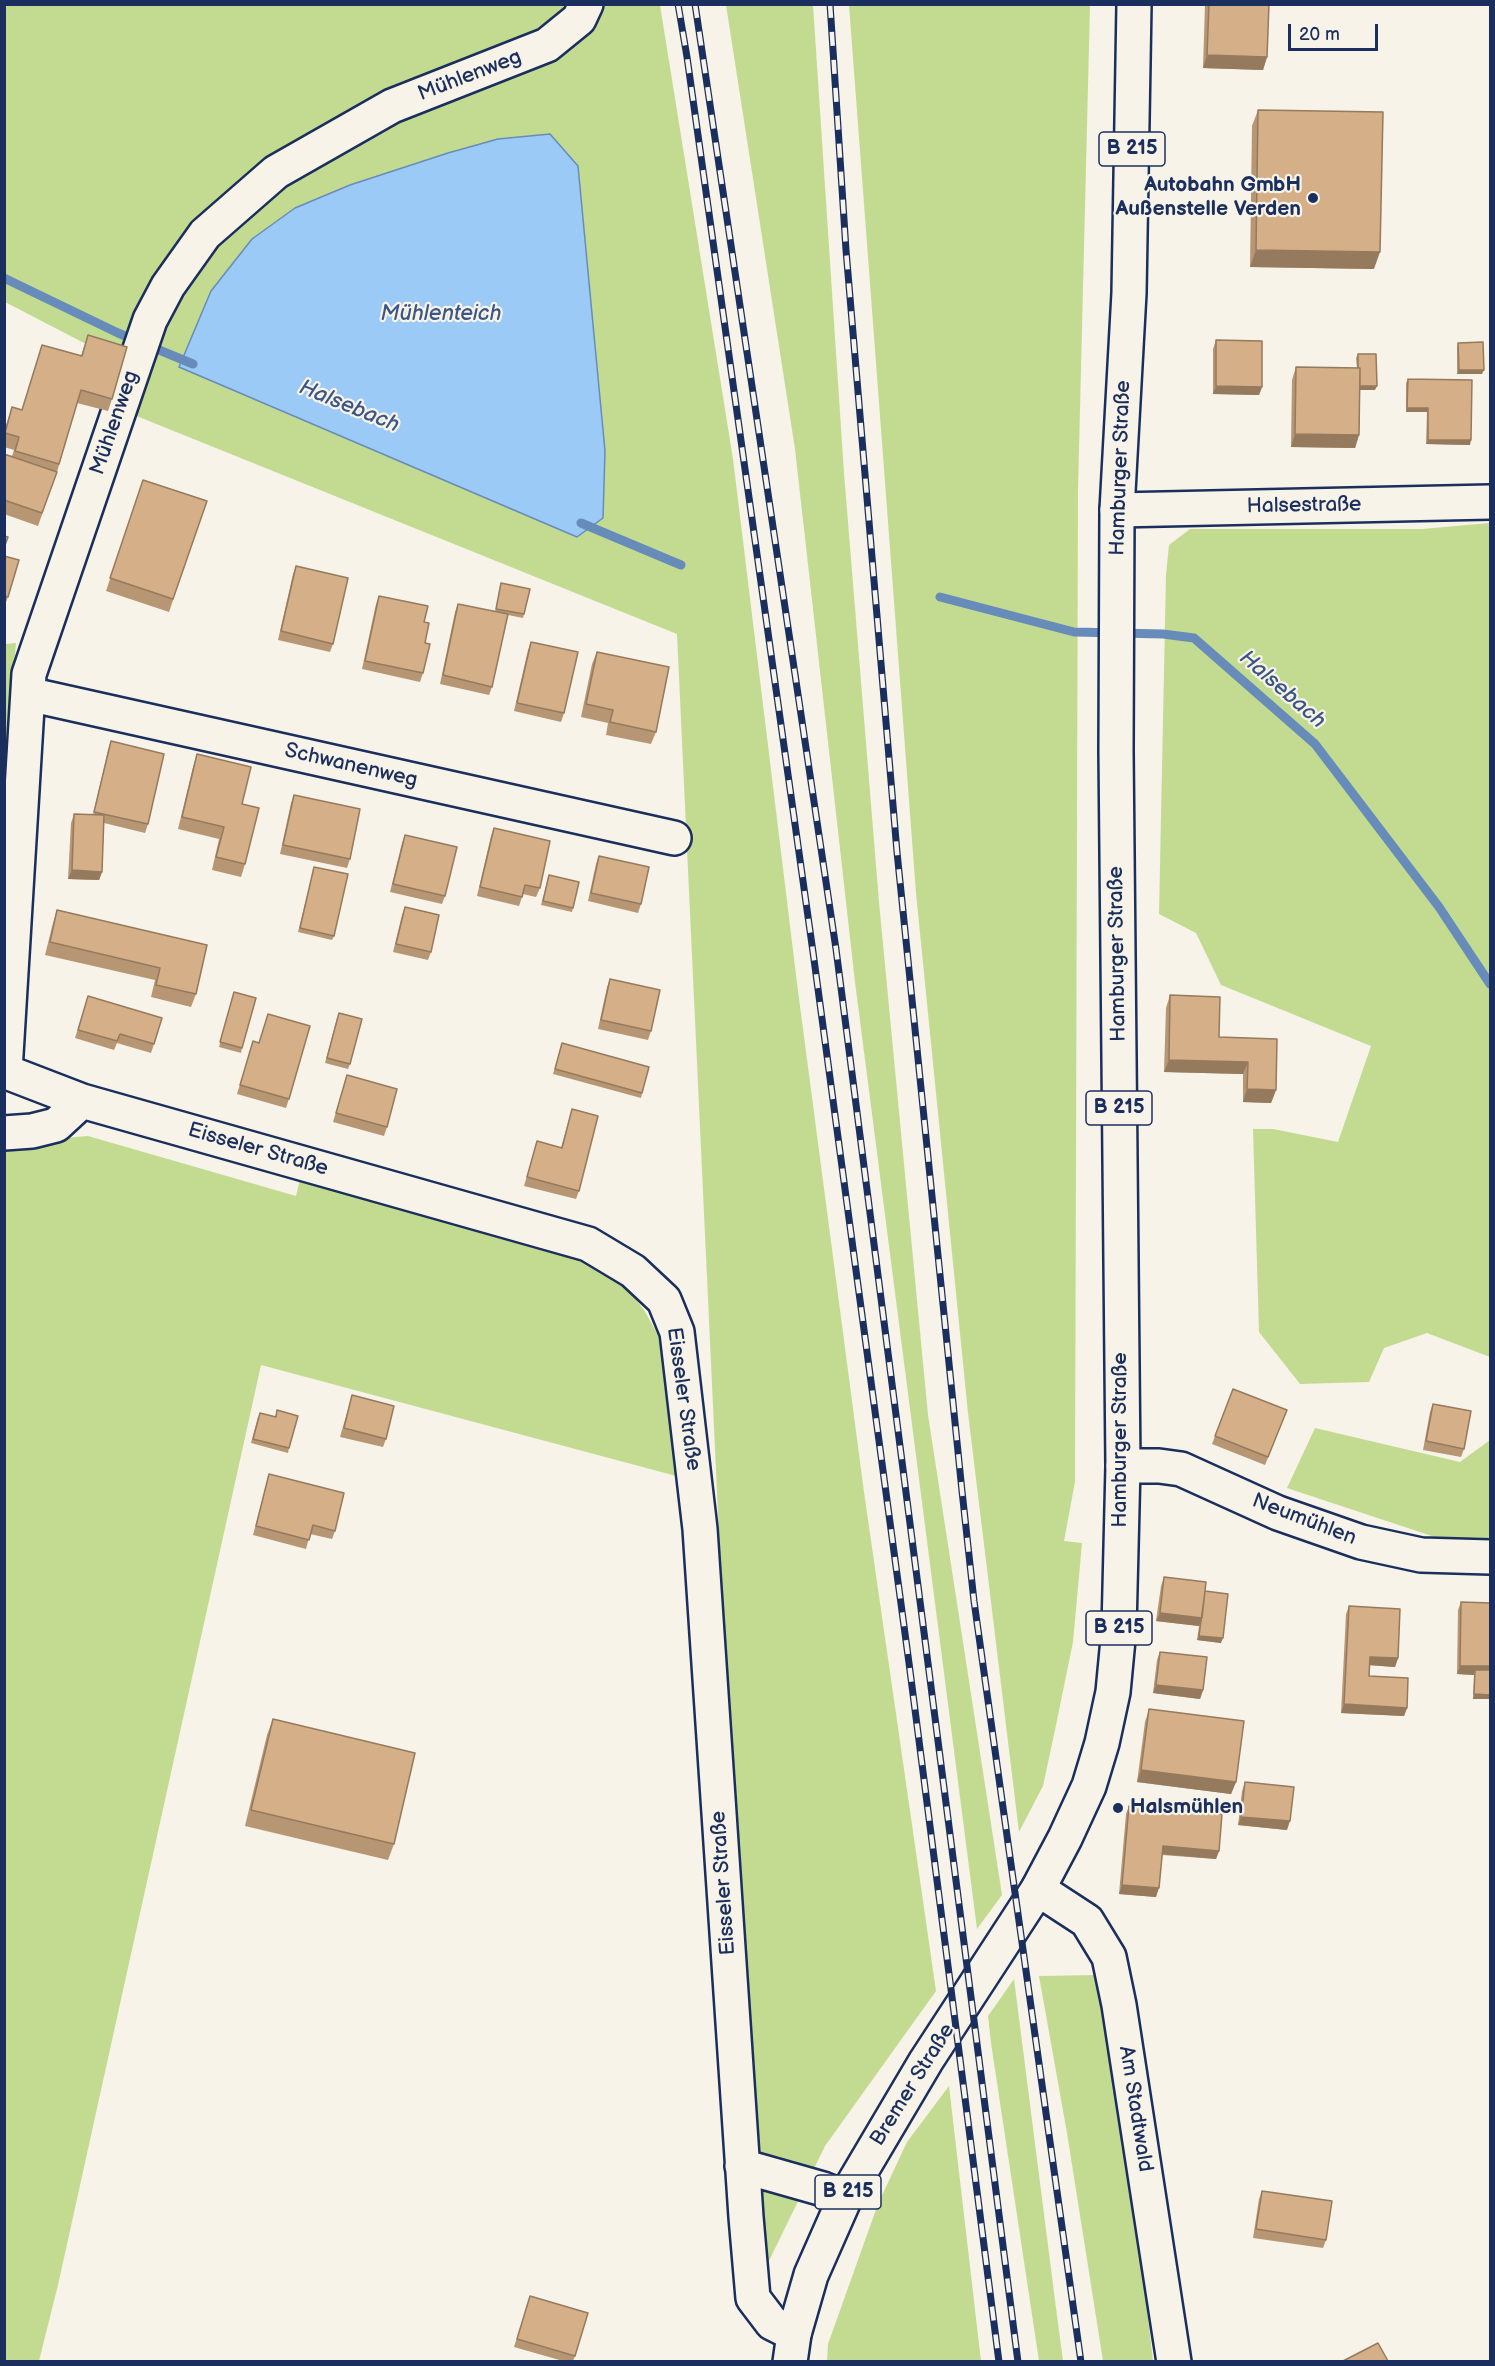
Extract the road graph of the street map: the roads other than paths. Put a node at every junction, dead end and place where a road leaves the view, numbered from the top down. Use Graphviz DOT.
graph roads {
  1 [pos="586,4"];
  2 [pos="1134,4"];
  3 [pos="1491,501"];
  4 [pos="1117,510"];
  5 [pos="28,694"];
  6 [pos="674,838"];
  7 [pos="5,1071"];
  8 [pos="82,1101"];
  9 [pos="4,1133"];
  10 [pos="1123,1466"];
  11 [pos="1491,1557"];
  12 [pos="1038,1889"];
  13 [pos="742,2166"];
  14 [pos="845,2198"];
  15 [pos="792,2348"];
  16 [pos="1174,2361"];
  1 -- 5 [label="street, Mühlenweg"];
  2 -- 4 [label="street, Hamburger Straße / B 215"];
  3 -- 4 [label="street, Halsestraße"];
  4 -- 10 [label="street, Hamburger Straße / B 215"];
  5 -- 6 [label="street, Schwanenweg"];
  5 -- 7 [label="street, Mühlenweg"];
  7 -- 8 [label="street, Eisseler Straße"];
  8 -- 9 [label="street"];
  8 -- 13 [label="street, Eisseler Straße"];
  10 -- 11 [label="street, Neumühlen"];
  10 -- 12 [label="street, Hamburger Straße / B 215"];
  12 -- 14 [label="street, Bremer Straße / B 215"];
  12 -- 16 [label="street, Am Stadtwald"];
  13 -- 14 [label="street"];
  13 -- 15 [label="street, Eisseler Straße"];
  14 -- 15 [label="street, Bremer Straße / B 215"];
}
